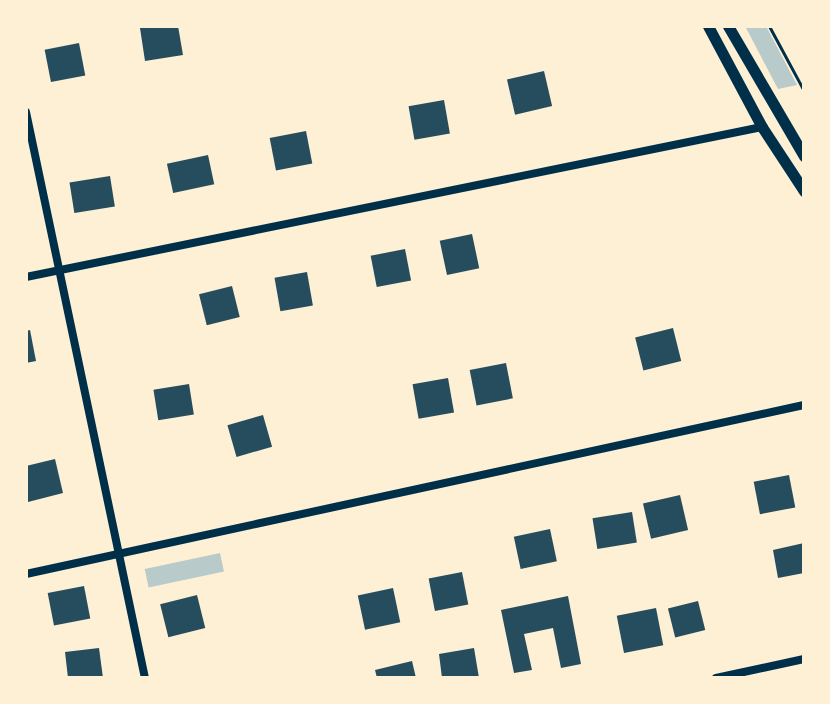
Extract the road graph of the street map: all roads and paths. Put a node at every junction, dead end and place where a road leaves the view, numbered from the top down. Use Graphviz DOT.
graph roads {
  1 [pos="708,26"];
  2 [pos="728,26"];
  3 [pos="769,26"];
  4 [pos="804,91"];
  5 [pos="26,112"];
  6 [pos="762,127"];
  7 [pos="804,156"];
  8 [pos="804,191"];
  9 [pos="60,270"];
  10 [pos="26,277"];
  11 [pos="804,405"];
  12 [pos="117,554"];
  13 [pos="26,574"];
  14 [pos="804,659"];
  15 [pos="145,678"];
  16 [pos="716,678"];
  1 -- 6 [label="street"];
  2 -- 7 [label="street"];
  3 -- 4 [label="path"];
  5 -- 9 [label="street"];
  6 -- 8 [label="street"];
  6 -- 9 [label="street"];
  9 -- 10 [label="street"];
  9 -- 12 [label="street"];
  11 -- 12 [label="street"];
  12 -- 13 [label="street"];
  12 -- 15 [label="street"];
  14 -- 16 [label="street"];
}
